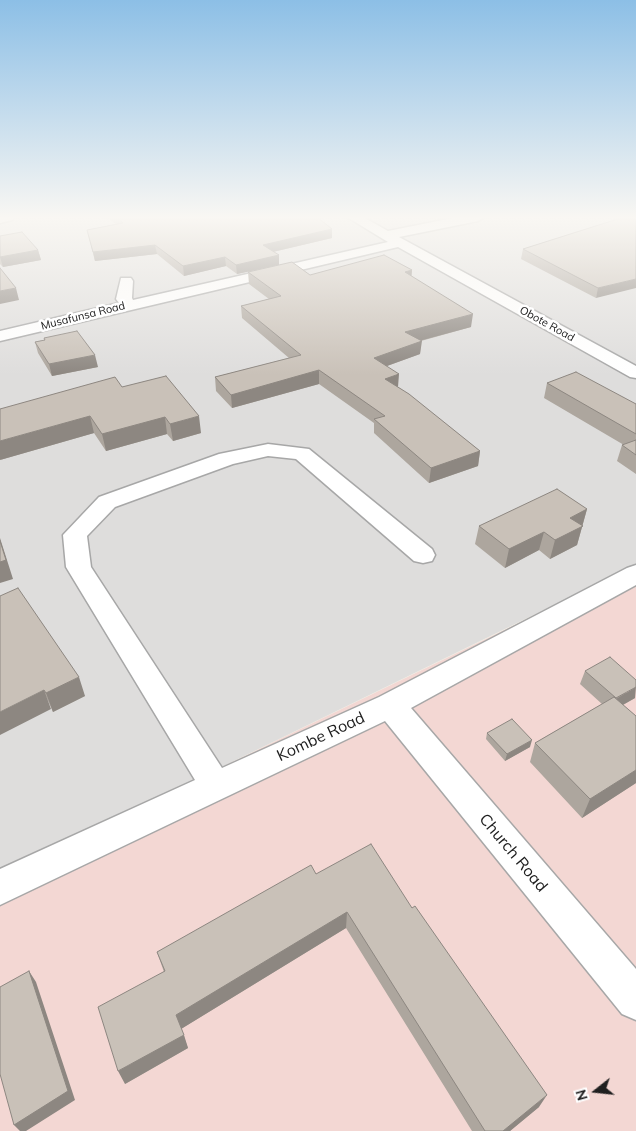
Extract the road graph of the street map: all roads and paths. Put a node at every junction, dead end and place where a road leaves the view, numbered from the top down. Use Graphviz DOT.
graph roads {
  1 [pos="269,270"];
  2 [pos="449,270"];
  3 [pos="126,281"];
  4 [pos="128,305"];
  5 [pos="0,336"];
  6 [pos="636,373"];
  7 [pos="423,555"];
  8 [pos="636,574"];
  9 [pos="390,705"];
  10 [pos="216,786"];
  11 [pos="0,887"];
  12 [pos="636,1000"];
  1 -- 4 [label="street, Musafunsa Road"];
  2 -- 6 [label="street, Obote Road"];
  3 -- 4 [label="street"];
  4 -- 5 [label="street, Musafunsa Road"];
  7 -- 10 [label="street"];
  8 -- 9 [label="street, Kombe Road"];
  9 -- 10 [label="street, Kombe Road"];
  9 -- 12 [label="street, Church Road"];
  10 -- 11 [label="street, Kombe Road"];
}
